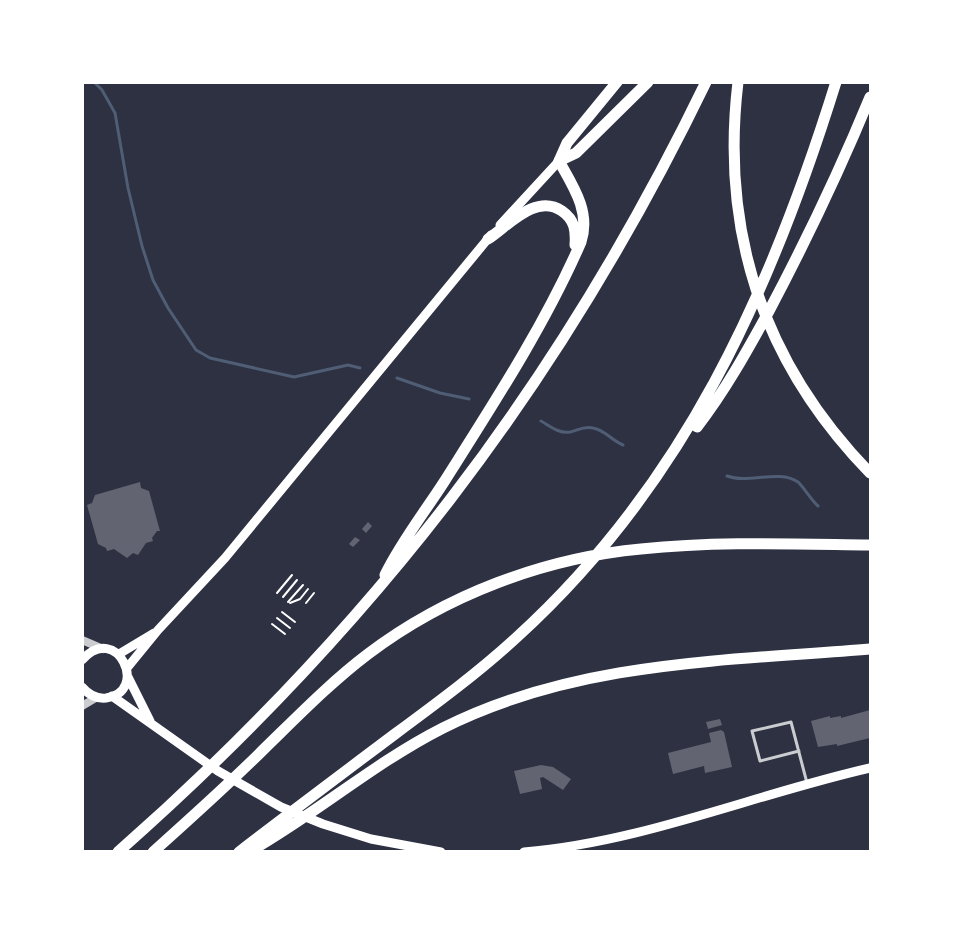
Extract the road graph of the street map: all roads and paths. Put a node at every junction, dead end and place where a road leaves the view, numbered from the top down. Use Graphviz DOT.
graph roads {
  1 [pos="617,82"];
  2 [pos="648,82"];
  3 [pos="706,82"];
  4 [pos="738,82"];
  5 [pos="836,82"];
  6 [pos="870,97"];
  7 [pos="559,161"];
  8 [pos="488,239"];
  9 [pos="574,258"];
  10 [pos="668,461"];
  11 [pos="870,473"];
  12 [pos="870,545"];
  13 [pos="292,575"];
  14 [pos="297,580"];
  15 [pos="303,585"];
  16 [pos="380,588"];
  17 [pos="308,589"];
  18 [pos="277,593"];
  19 [pos="314,594"];
  20 [pos="283,598"];
  21 [pos="306,603"];
  22 [pos="282,612"];
  23 [pos="277,618"];
  24 [pos="294,622"];
  25 [pos="272,624"];
  26 [pos="290,628"];
  27 [pos="158,630"];
  28 [pos="285,634"];
  29 [pos="82,640"];
  30 [pos="103,649"];
  31 [pos="870,650"];
  32 [pos="119,654"];
  33 [pos="82,660"];
  34 [pos="127,673"];
  35 [pos="82,687"];
  36 [pos="112,696"];
  37 [pos="97,697"];
  38 [pos="82,706"];
  39 [pos="150,721"];
  40 [pos="799,751"];
  41 [pos="870,768"];
  42 [pos="808,783"];
  43 [pos="118,852"];
  44 [pos="153,852"];
  45 [pos="238,852"];
  46 [pos="249,852"];
  47 [pos="441,852"];
  48 [pos="524,852"];
  1 -- 7 [label="highway"];
  2 -- 7 [label="highway"];
  3 -- 16 [label="highway"];
  4 -- 11 [label="highway"];
  5 -- 10 [label="highway"];
  6 -- 10 [label="highway"];
  7 -- 8 [label="main road"];
  7 -- 9 [label="highway"];
  8 -- 9 [label="highway"];
  8 -- 27 [label="main road"];
  9 -- 16 [label="highway"];
  10 -- 45 [label="highway"];
  12 -- 44 [label="highway"];
  13 -- 18 [label="path"];
  14 -- 20 [label="path"];
  15 -- 17 [label="path"];
  16 -- 43 [label="highway"];
  19 -- 21 [label="path"];
  22 -- 24 [label="path"];
  23 -- 26 [label="path"];
  25 -- 28 [label="path"];
  27 -- 32 [label="main road"];
  27 -- 34 [label="main road"];
  29 -- 30 [label="street"];
  30 -- 32 [label="main road"];
  30 -- 33 [label="main road"];
  31 -- 46 [label="highway"];
  32 -- 34 [label="main road"];
  34 -- 36 [label="main road"];
  34 -- 39 [label="main road"];
  35 -- 37 [label="main road"];
  36 -- 37 [label="main road"];
  36 -- 39 [label="main road"];
  37 -- 38 [label="street"];
  39 -- 47 [label="main road"];
  40 -- 40 [label="lane"];
  40 -- 42 [label="lane"];
  41 -- 42 [label="main road"];
  42 -- 48 [label="main road"];
}
